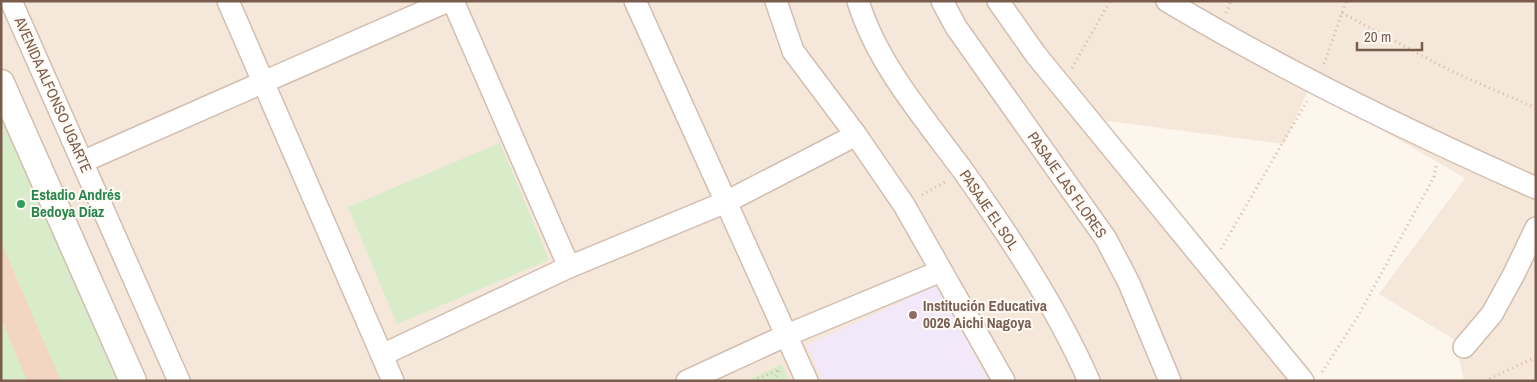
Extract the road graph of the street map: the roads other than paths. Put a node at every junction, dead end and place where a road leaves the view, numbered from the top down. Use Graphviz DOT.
graph roads {
  1 [pos="11,1"];
  2 [pos="228,1"];
  3 [pos="448,1"];
  4 [pos="453,1"];
  5 [pos="635,1"];
  6 [pos="776,1"];
  7 [pos="858,1"];
  8 [pos="942,1"];
  9 [pos="998,1"];
  10 [pos="1167,1"];
  11 [pos="263,82"];
  12 [pos="1,83"];
  13 [pos="856,135"];
  14 [pos="82,162"];
  15 [pos="1536,188"];
  16 [pos="726,202"];
  17 [pos="1536,228"];
  18 [pos="568,267"];
  19 [pos="941,271"];
  20 [pos="787,335"];
  21 [pos="1464,347"];
  22 [pos="382,355"];
  23 [pos="1312,377"];
  24 [pos="133,381"];
  25 [pos="179,381"];
  26 [pos="393,381"];
  27 [pos="687,381"];
  28 [pos="807,381"];
  29 [pos="1004,381"];
  30 [pos="1089,381"];
  31 [pos="1170,381"];
  1 -- 14 [label="street, AVENIDA ALFONSO UGARTE"];
  2 -- 11 [label="street"];
  3 -- 11 [label="street"];
  4 -- 18 [label="street"];
  5 -- 16 [label="street"];
  6 -- 13 [label="street"];
  7 -- 30 [label="street, PASAJE EL SOL"];
  8 -- 31 [label="street, PASAJE LAS FLORES"];
  9 -- 23 [label="street"];
  10 -- 15 [label="street"];
  11 -- 14 [label="street"];
  11 -- 22 [label="street"];
  12 -- 24 [label="street"];
  13 -- 16 [label="street"];
  13 -- 19 [label="street"];
  14 -- 25 [label="street, AVENIDA ALFONSO UGARTE"];
  16 -- 18 [label="street"];
  16 -- 20 [label="street"];
  17 -- 21 [label="street"];
  18 -- 22 [label="street"];
  19 -- 20 [label="street"];
  19 -- 29 [label="street"];
  20 -- 27 [label="street"];
  20 -- 28 [label="street"];
  22 -- 26 [label="street"];
}
